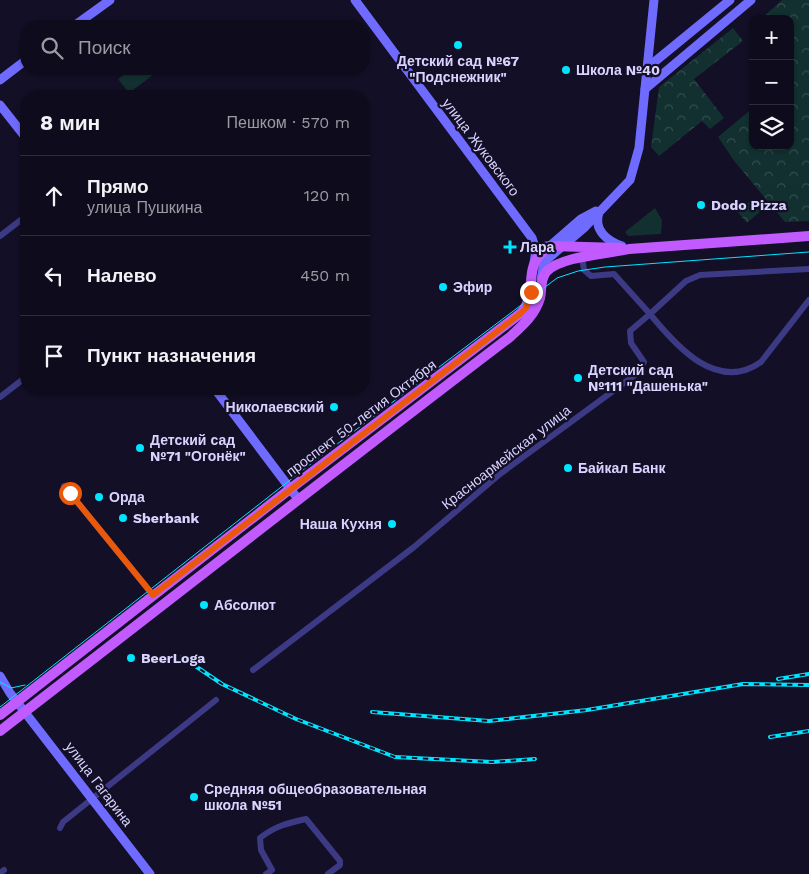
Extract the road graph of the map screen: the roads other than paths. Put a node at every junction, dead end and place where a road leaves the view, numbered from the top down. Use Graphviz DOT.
graph roads {
  1 [pos="110,0"];
  2 [pos="654,0"];
  3 [pos="730,0"];
  4 [pos="750,0"];
  5 [pos="357,1"];
  6 [pos="82,20"];
  7 [pos="687,36"];
  8 [pos="695,46"];
  9 [pos="20,65"];
  10 [pos="647,68"];
  11 [pos="0,80"];
  12 [pos="645,89"];
  13 [pos="0,105"];
  14 [pos="20,130"];
  15 [pos="601,209"];
  16 [pos="20,221"];
  17 [pos="0,236"];
  18 [pos="809,236"];
  19 [pos="532,238"];
  20 [pos="550,246"];
  21 [pos="563,246"];
  22 [pos="630,249"];
  23 [pos="582,257"];
  24 [pos="534,266"];
  25 [pos="809,269"];
  26 [pos="541,284"];
  27 [pos="809,300"];
  28 [pos="650,314"];
  29 [pos="20,381"];
  30 [pos="219,395"];
  31 [pos="0,396"];
  32 [pos="64,486"];
  33 [pos="290,489"];
  34 [pos="298,499"];
  35 [pos="153,595"];
  36 [pos="252,670"];
  37 [pos="0,676"];
  38 [pos="0,685"];
  39 [pos="10,693"];
  40 [pos="216,700"];
  41 [pos="18,702"];
  42 [pos="25,712"];
  43 [pos="0,715"];
  44 [pos="0,731"];
  45 [pos="92,799"];
  46 [pos="60,828"];
  47 [pos="271,873"];
  48 [pos="150,874"];
  49 [pos="328,874"];
  1 -- 6 [label="street"];
  2 -- 10 [label="street"];
  3 -- 7 [label="street"];
  4 -- 8 [label="street"];
  5 -- 19 [label="street, улица Жуковского"];
  7 -- 8 [label="street"];
  7 -- 10 [label="street"];
  8 -- 12 [label="street"];
  9 -- 11 [label="street"];
  10 -- 12 [label="street"];
  12 -- 15 [label="street"];
  13 -- 14 [label="street"];
  15 -- 20 [label="street"];
  15 -- 21 [label="street"];
  15 -- 22 [label="street"];
  16 -- 17 [label="street"];
  18 -- 22 [label="main road, проспект 50-летия Октября"];
  19 -- 20 [label="street"];
  19 -- 24 [label="street"];
  20 -- 21 [label="main road, проспект 50-летия Октября"];
  20 -- 24 [label="main road"];
  21 -- 22 [label="main road, проспект 50-летия Октября"];
  21 -- 26 [label="street"];
  22 -- 23 [label="main road, проспект 50-летия Октября"];
  23 -- 26 [label="main road, проспект 50-летия Октября"];
  23 -- 28 [label="street"];
  24 -- 33 [label="main road, проспект 50-летия Октября"];
  25 -- 28 [label="street"];
  26 -- 34 [label="main road, проспект 50-летия Октября"];
  27 -- 28 [label="street"];
  28 -- 36 [label="street, Красноармейская улица"];
  29 -- 31 [label="street"];
  30 -- 33 [label="street"];
  32 -- 35 [label="street"];
  33 -- 34 [label="street"];
  33 -- 35 [label="main road, проспект 50-летия Октября"];
  34 -- 42 [label="main road, проспект 50-летия Октября"];
  35 -- 41 [label="main road, проспект 50-летия Октября"];
  37 -- 39 [label="street"];
  38 -- 39 [label="street"];
  39 -- 41 [label="street, улица Гагарина"];
  40 -- 45 [label="street"];
  41 -- 42 [label="street, улица Гагарина"];
  41 -- 43 [label="main road, проспект 50-летия Октября"];
  42 -- 44 [label="main road, проспект 50-летия Октября"];
  42 -- 45 [label="street, улица Гагарина"];
  45 -- 46 [label="street"];
  45 -- 48 [label="street, улица Гагарина"];
  47 -- 49 [label="street"];
}
